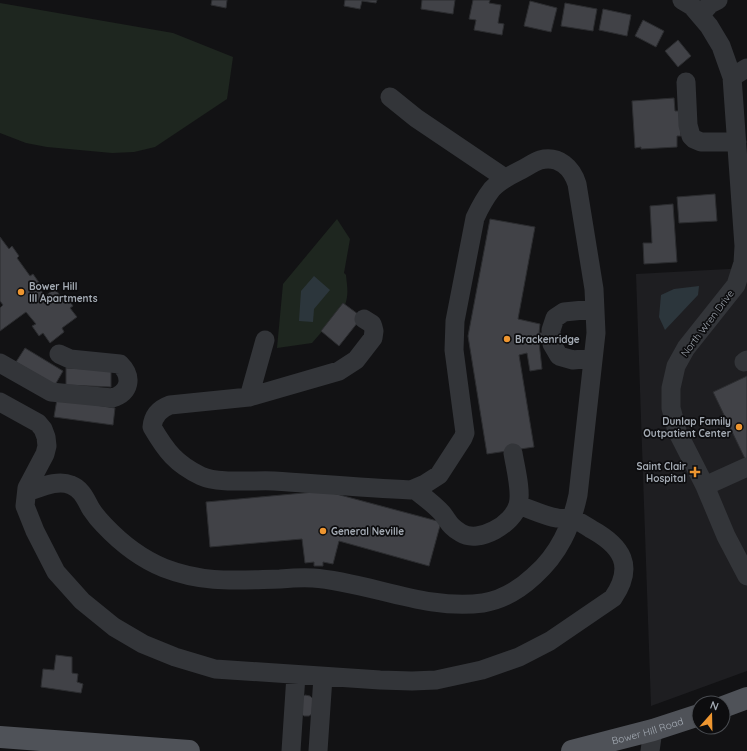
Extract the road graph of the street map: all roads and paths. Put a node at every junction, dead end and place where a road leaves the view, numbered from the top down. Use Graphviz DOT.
graph roads {
  1 [pos="682,0"];
  2 [pos="709,5"];
  3 [pos="740,72"];
  4 [pos="686,82"];
  5 [pos="390,97"];
  6 [pos="737,142"];
  7 [pos="505,178"];
  8 [pos="745,225"];
  9 [pos="594,309"];
  10 [pos="364,319"];
  11 [pos="264,340"];
  12 [pos="59,354"];
  13 [pos="593,358"];
  14 [pos="0,362"];
  15 [pos="249,397"];
  16 [pos="0,402"];
  17 [pos="513,453"];
  18 [pos="747,467"];
  19 [pos="439,475"];
  20 [pos="705,486"];
  21 [pos="414,489"];
  22 [pos="27,492"];
  23 [pos="435,505"];
  24 [pos="518,505"];
  25 [pos="573,519"];
  26 [pos="747,576"];
  27 [pos="296,675"];
  28 [pos="323,677"];
  29 [pos="747,698"];
  30 [pos="731,704"];
  31 [pos="691,719"];
  32 [pos="0,737"];
  33 [pos="651,740"];
  34 [pos="189,751"];
  35 [pos="291,751"];
  36 [pos="318,751"];
  37 [pos="572,751"];
  1 -- 2 [label="street, North Wren Drive"];
  2 -- 3 [label="street, North Wren Drive"];
  3 -- 6 [label="street, North Wren Drive"];
  4 -- 6 [label="street"];
  5 -- 7 [label="street"];
  6 -- 8 [label="street, North Wren Drive"];
  7 -- 9 [label="street"];
  7 -- 19 [label="street"];
  8 -- 20 [label="street, North Wren Drive"];
  9 -- 13 [label="street"];
  9 -- 13 [label="street"];
  10 -- 15 [label="street"];
  11 -- 15 [label="street"];
  12 -- 14 [label="street"];
  13 -- 25 [label="street"];
  15 -- 21 [label="street"];
  16 -- 22 [label="street"];
  17 -- 24 [label="street"];
  18 -- 20 [label="street"];
  19 -- 21 [label="street"];
  19 -- 23 [label="street"];
  20 -- 26 [label="street, North Wren Drive"];
  21 -- 23 [label="street"];
  22 -- 25 [label="street"];
  22 -- 27 [label="street"];
  23 -- 24 [label="street"];
  24 -- 25 [label="street"];
  25 -- 28 [label="street"];
  27 -- 28 [label="street"];
  27 -- 35 [label="street"];
  28 -- 36 [label="street"];
  29 -- 30 [label="main road"];
  31 -- 33 [label="main road, Bower Hill Road"];
  32 -- 34 [label="main road"];
  33 -- 37 [label="main road, Bower Hill Road"];
}
